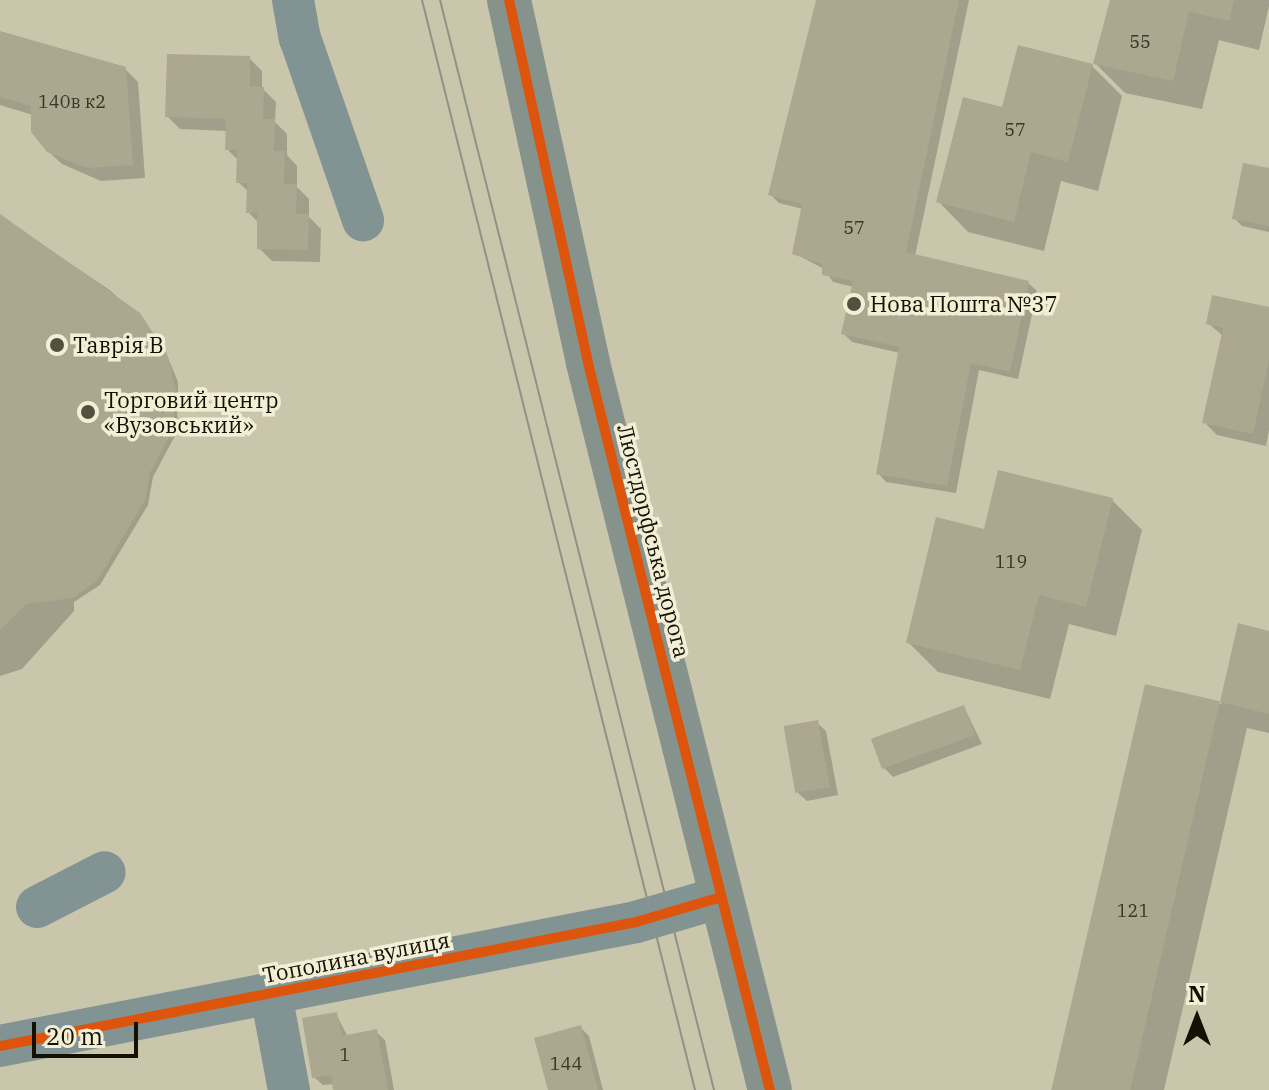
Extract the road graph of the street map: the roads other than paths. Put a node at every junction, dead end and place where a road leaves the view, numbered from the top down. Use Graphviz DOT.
graph roads {
  1 [pos="293,0"];
  2 [pos="509,0"];
  3 [pos="363,220"];
  4 [pos="105,872"];
  5 [pos="718,898"];
  6 [pos="37,907"];
  7 [pos="271,994"];
  8 [pos="0,1046"];
  9 [pos="289,1090"];
  10 [pos="770,1090"];
  1 -- 3 [label="street"];
  2 -- 5 [label="main road, Люстдорфська дорога"];
  4 -- 6 [label="street"];
  5 -- 7 [label="street, Тополина вулиця"];
  5 -- 10 [label="main road, Люстдорфська дорога"];
  7 -- 8 [label="street, Тополина вулиця"];
  7 -- 9 [label="street"];
}
